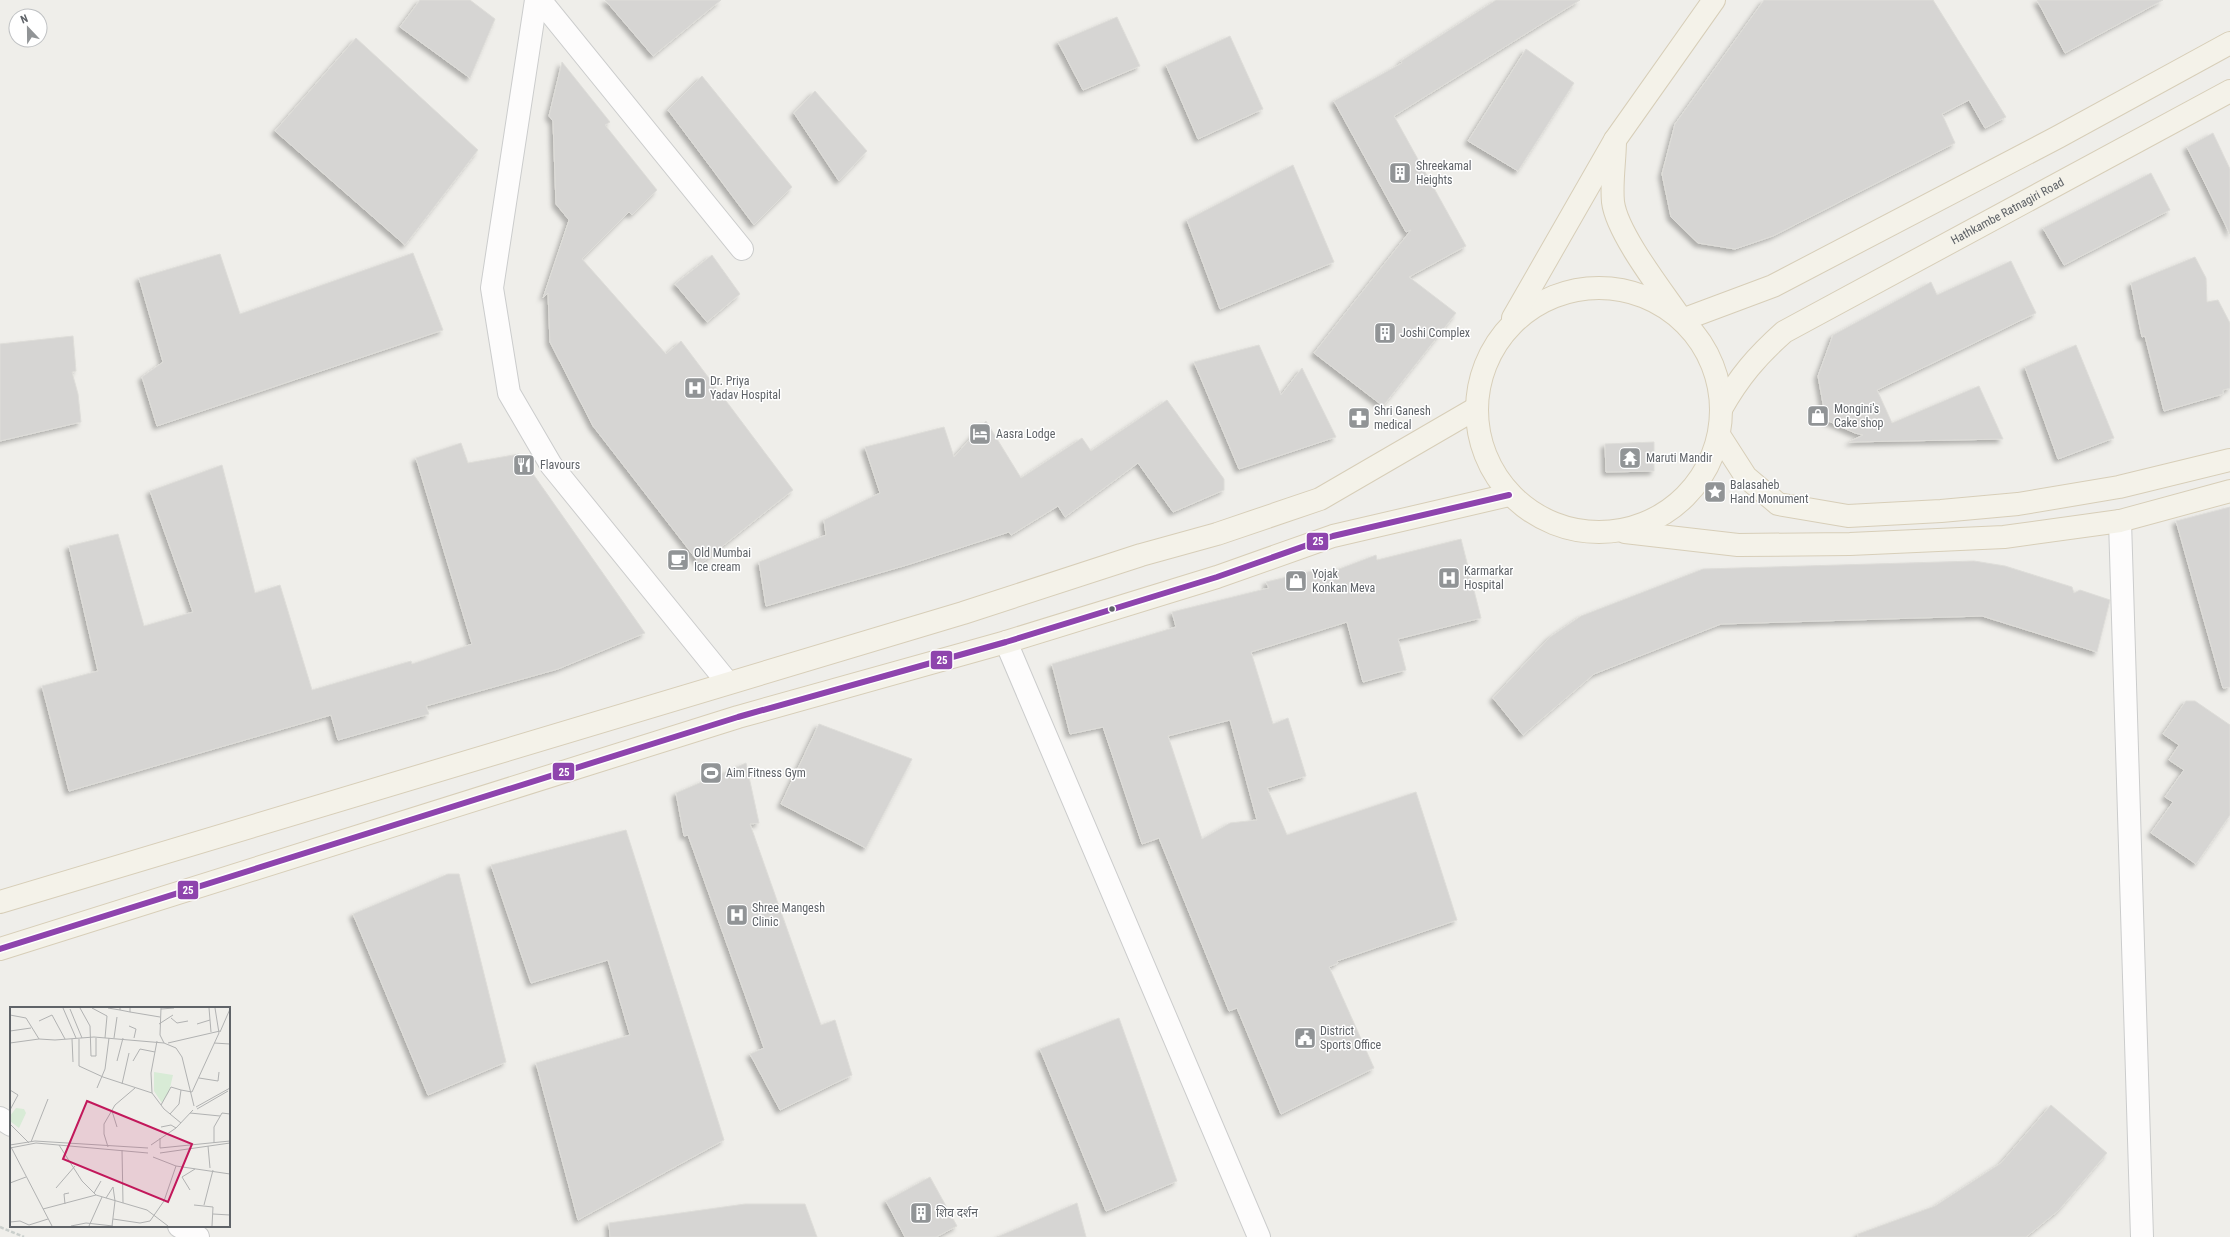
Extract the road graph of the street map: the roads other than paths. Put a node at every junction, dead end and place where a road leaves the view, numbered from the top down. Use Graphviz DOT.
graph roads {
  1 [pos="536,0"];
  2 [pos="540,0"];
  3 [pos="1714,0"];
  4 [pos="2230,43"];
  5 [pos="2230,91"];
  6 [pos="1615,140"];
  7 [pos="742,249"];
  8 [pos="1682,320"];
  9 [pos="1506,330"];
  10 [pos="1721,408"];
  11 [pos="1475,409"];
  12 [pos="1719,435"];
  13 [pos="2230,460"];
  14 [pos="2230,491"];
  15 [pos="1509,495"];
  16 [pos="2120,521"];
  17 [pos="1618,531"];
  18 [pos="1006,642"];
  19 [pos="728,683"];
  20 [pos="0,902"];
  21 [pos="0,949"];
  22 [pos="0,1118"];
  23 [pos="10,1124"];
  24 [pos="182,1227"];
  25 [pos="198,1237"];
  26 [pos="1259,1237"];
  27 [pos="2142,1237"];
  1 -- 19 [label="street"];
  2 -- 7 [label="street"];
  3 -- 6 [label="main road"];
  4 -- 8 [label="main road"];
  5 -- 10 [label="main road, Hathkambe Ratnagiri Road"];
  6 -- 8 [label="main road"];
  6 -- 9 [label="main road"];
  8 -- 9 [label="main road"];
  8 -- 10 [label="main road"];
  9 -- 11 [label="main road"];
  10 -- 12 [label="main road"];
  11 -- 15 [label="main road"];
  11 -- 19 [label="main road"];
  12 -- 13 [label="main road"];
  12 -- 17 [label="main road"];
  14 -- 16 [label="main road"];
  15 -- 17 [label="main road"];
  15 -- 18 [label="main road"];
  16 -- 17 [label="main road"];
  16 -- 27 [label="street"];
  18 -- 21 [label="main road"];
  18 -- 26 [label="street"];
  19 -- 20 [label="main road"];
  22 -- 23 [label="street"];
  24 -- 25 [label="street"];
}
